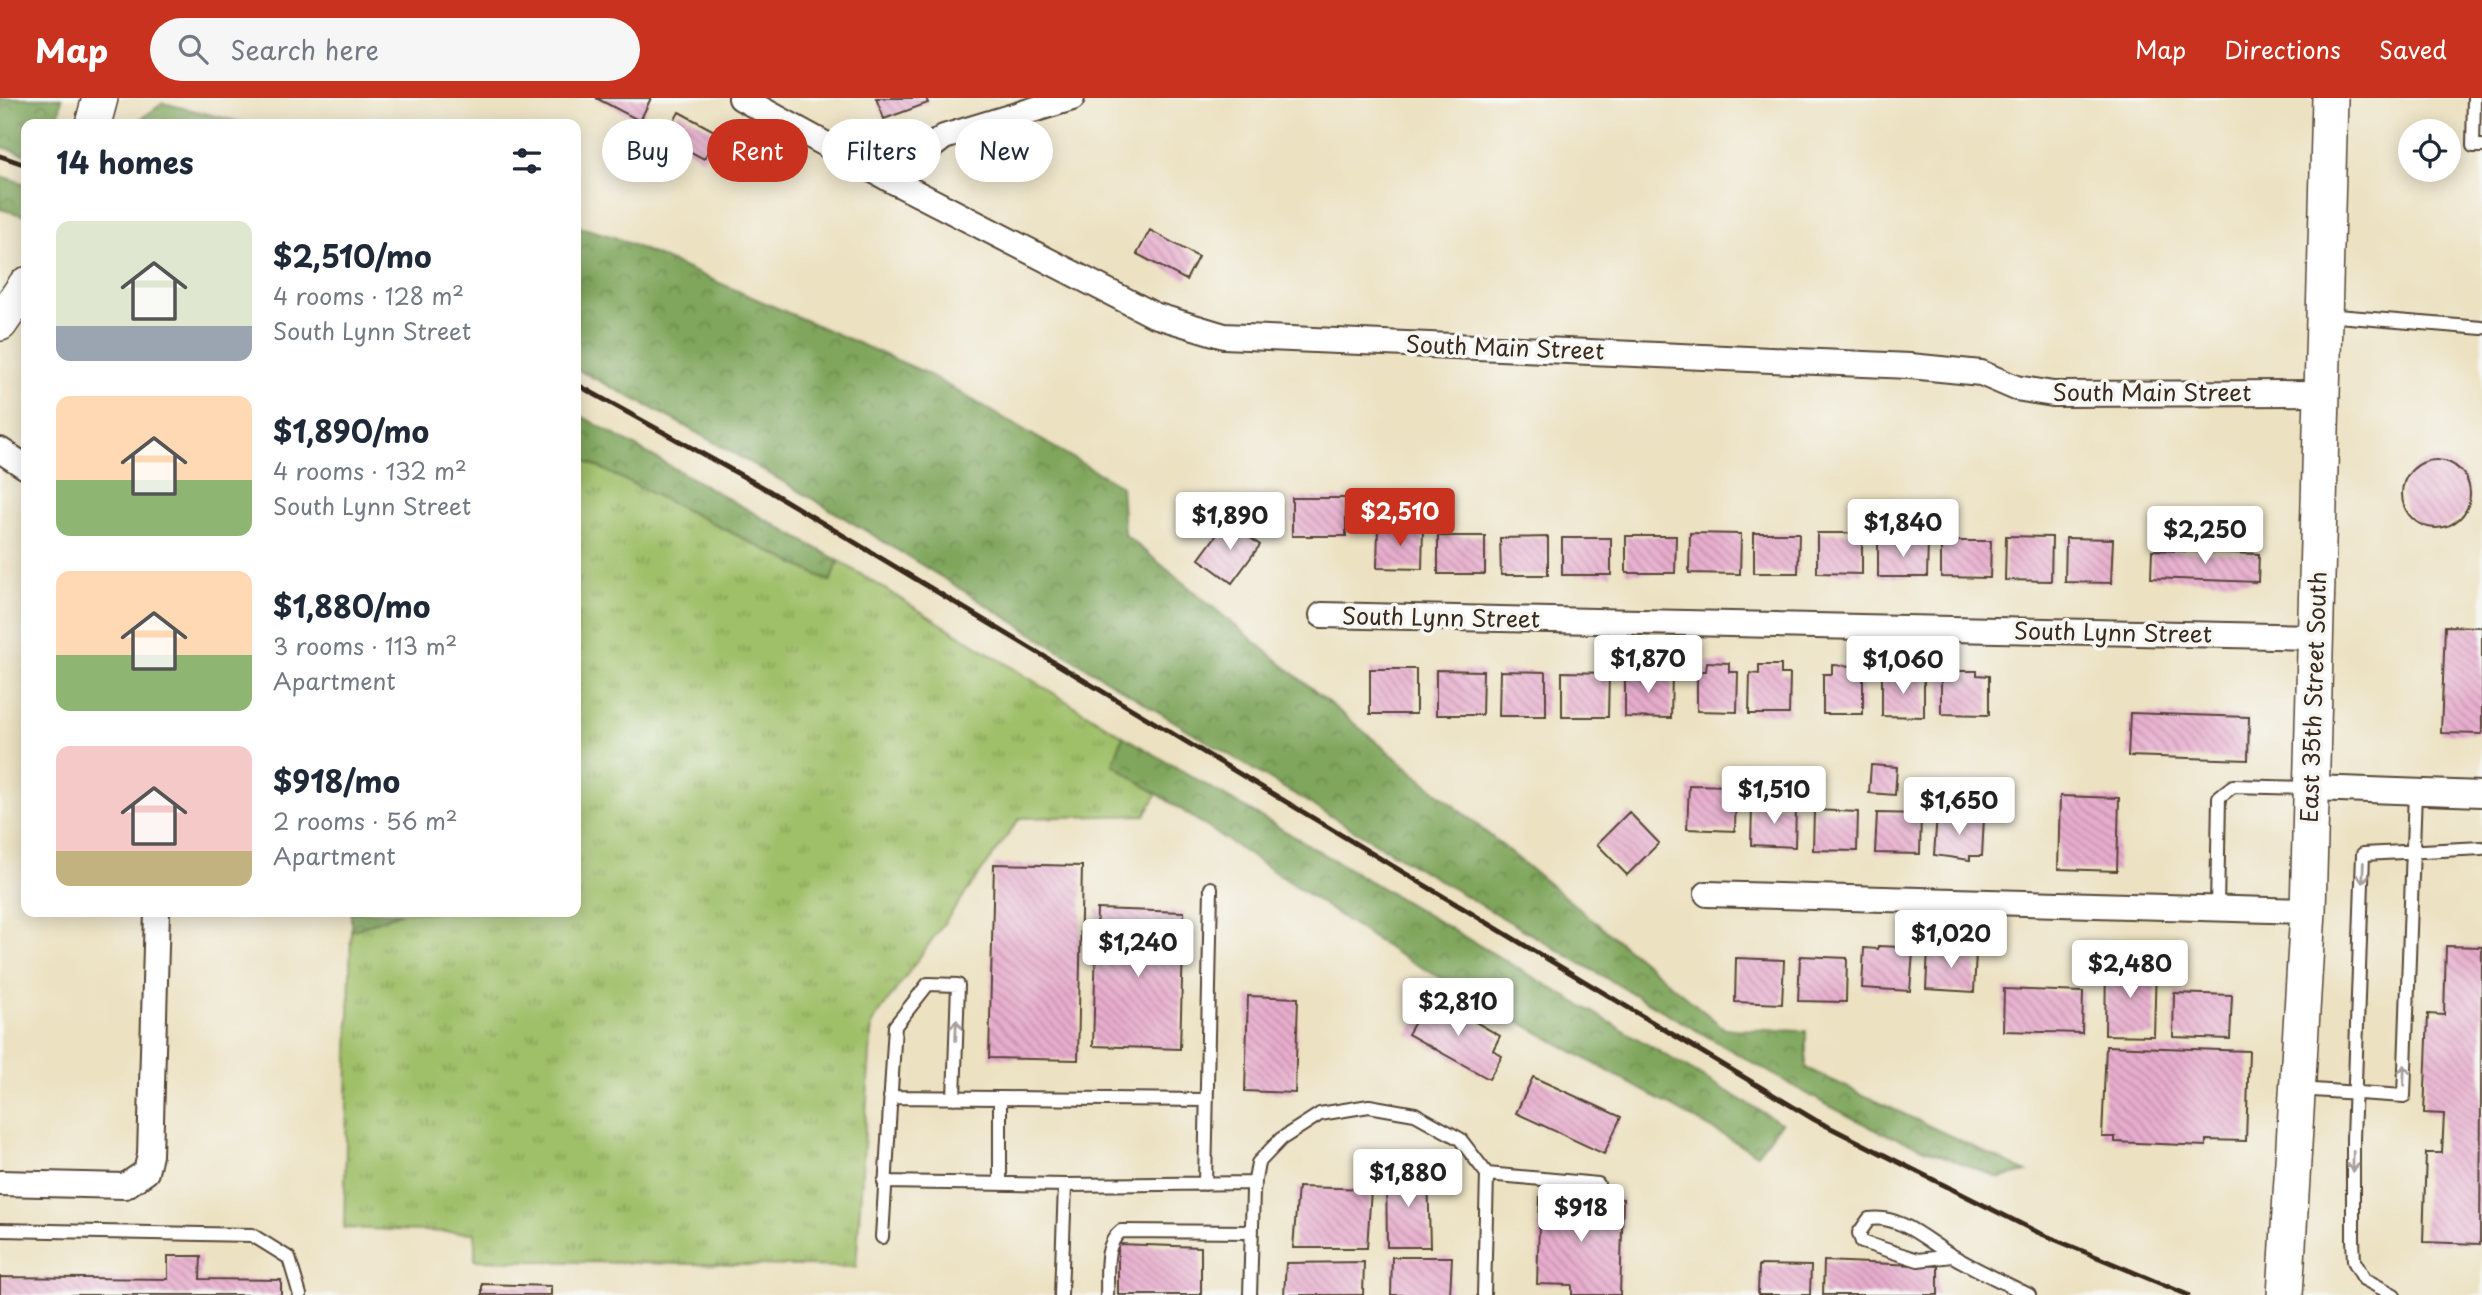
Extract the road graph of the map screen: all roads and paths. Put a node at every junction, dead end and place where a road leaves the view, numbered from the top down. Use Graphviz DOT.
graph roads {
  1 [pos="100,98"];
  2 [pos="741,98"];
  3 [pos="1073,98"];
  4 [pos="2330,98"];
  5 [pos="2474,98"];
  6 [pos="94,119"];
  7 [pos="941,139"];
  8 [pos="822,142"];
  9 [pos="2482,146"];
  10 [pos="895,182"];
  11 [pos="21,292"];
  12 [pos="2325,316"];
  13 [pos="0,324"];
  14 [pos="2482,328"];
  15 [pos="2322,393"];
  16 [pos="0,450"];
  17 [pos="21,464"];
  18 [pos="1322,615"];
  19 [pos="2316,637"];
  20 [pos="2312,788"];
  21 [pos="2415,792"];
  22 [pos="2482,794"];
  23 [pos="2482,848"];
  24 [pos="2412,852"];
  25 [pos="1211,888"];
  26 [pos="1707,894"];
  27 [pos="2217,908"];
  28 [pos="2308,911"];
  29 [pos="157,917"];
  30 [pos="2298,1089"];
  31 [pos="2356,1093"];
  32 [pos="890,1097"];
  33 [pos="954,1098"];
  34 [pos="1000,1099"];
  35 [pos="1206,1100"];
  36 [pos="1487,1174"];
  37 [pos="884,1182"];
  38 [pos="0,1183"];
  39 [pos="1255,1183"];
  40 [pos="1000,1184"];
  41 [pos="1205,1184"];
  42 [pos="1598,1184"];
  43 [pos="1065,1185"];
  44 [pos="0,1230"];
  45 [pos="1252,1232"];
  46 [pos="882,1237"];
  47 [pos="1952,1255"];
  48 [pos="300,1295"];
  49 [pos="1061,1295"];
  50 [pos="1107,1295"];
  51 [pos="1251,1295"];
  52 [pos="1485,1295"];
  53 [pos="2029,1295"];
  54 [pos="2285,1295"];
  55 [pos="2394,1295"];
  1 -- 6 [label="main road"];
  2 -- 8 [label="street, South Main Street"];
  3 -- 7 [label="street"];
  4 -- 12 [label="main road, East 35th Street South"];
  5 -- 9 [label="lane"];
  10 -- 15 [label="street, South Main Street"];
  11 -- 13 [label="main road"];
  12 -- 14 [label="lane"];
  12 -- 15 [label="main road, East 35th Street South"];
  15 -- 19 [label="main road, East 35th Street South"];
  16 -- 17 [label="street"];
  18 -- 19 [label="street, South Lynn Street"];
  19 -- 20 [label="main road, East 35th Street South"];
  20 -- 21 [label="street"];
  20 -- 27 [label="lane"];
  20 -- 28 [label="main road, East 35th Street South"];
  21 -- 22 [label="street"];
  21 -- 24 [label="lane"];
  23 -- 24 [label="lane"];
  24 -- 31 [label="lane, one-way"];
  31 -- 24 [label="lane, one-way"];
  25 -- 35 [label="lane"];
  26 -- 27 [label="street"];
  27 -- 28 [label="street"];
  28 -- 30 [label="main road, East 35th Street South"];
  29 -- 38 [label="street"];
  30 -- 31 [label="lane"];
  30 -- 54 [label="main road, East 35th Street South"];
  31 -- 55 [label="lane, one-way"];
  32 -- 33 [label="lane"];
  33 -- 32 [label="lane, one-way"];
  32 -- 37 [label="lane"];
  33 -- 34 [label="lane"];
  34 -- 35 [label="lane"];
  34 -- 40 [label="lane"];
  35 -- 41 [label="lane"];
  36 -- 39 [label="lane"];
  36 -- 42 [label="lane"];
  36 -- 52 [label="lane"];
  37 -- 40 [label="lane"];
  37 -- 46 [label="lane"];
  39 -- 41 [label="lane"];
  39 -- 45 [label="lane"];
  40 -- 43 [label="lane"];
  41 -- 43 [label="lane"];
  43 -- 49 [label="lane"];
  44 -- 48 [label="lane"];
  45 -- 50 [label="lane"];
  45 -- 51 [label="lane"];
  47 -- 47 [label="lane"];
  47 -- 53 [label="lane"];
}
